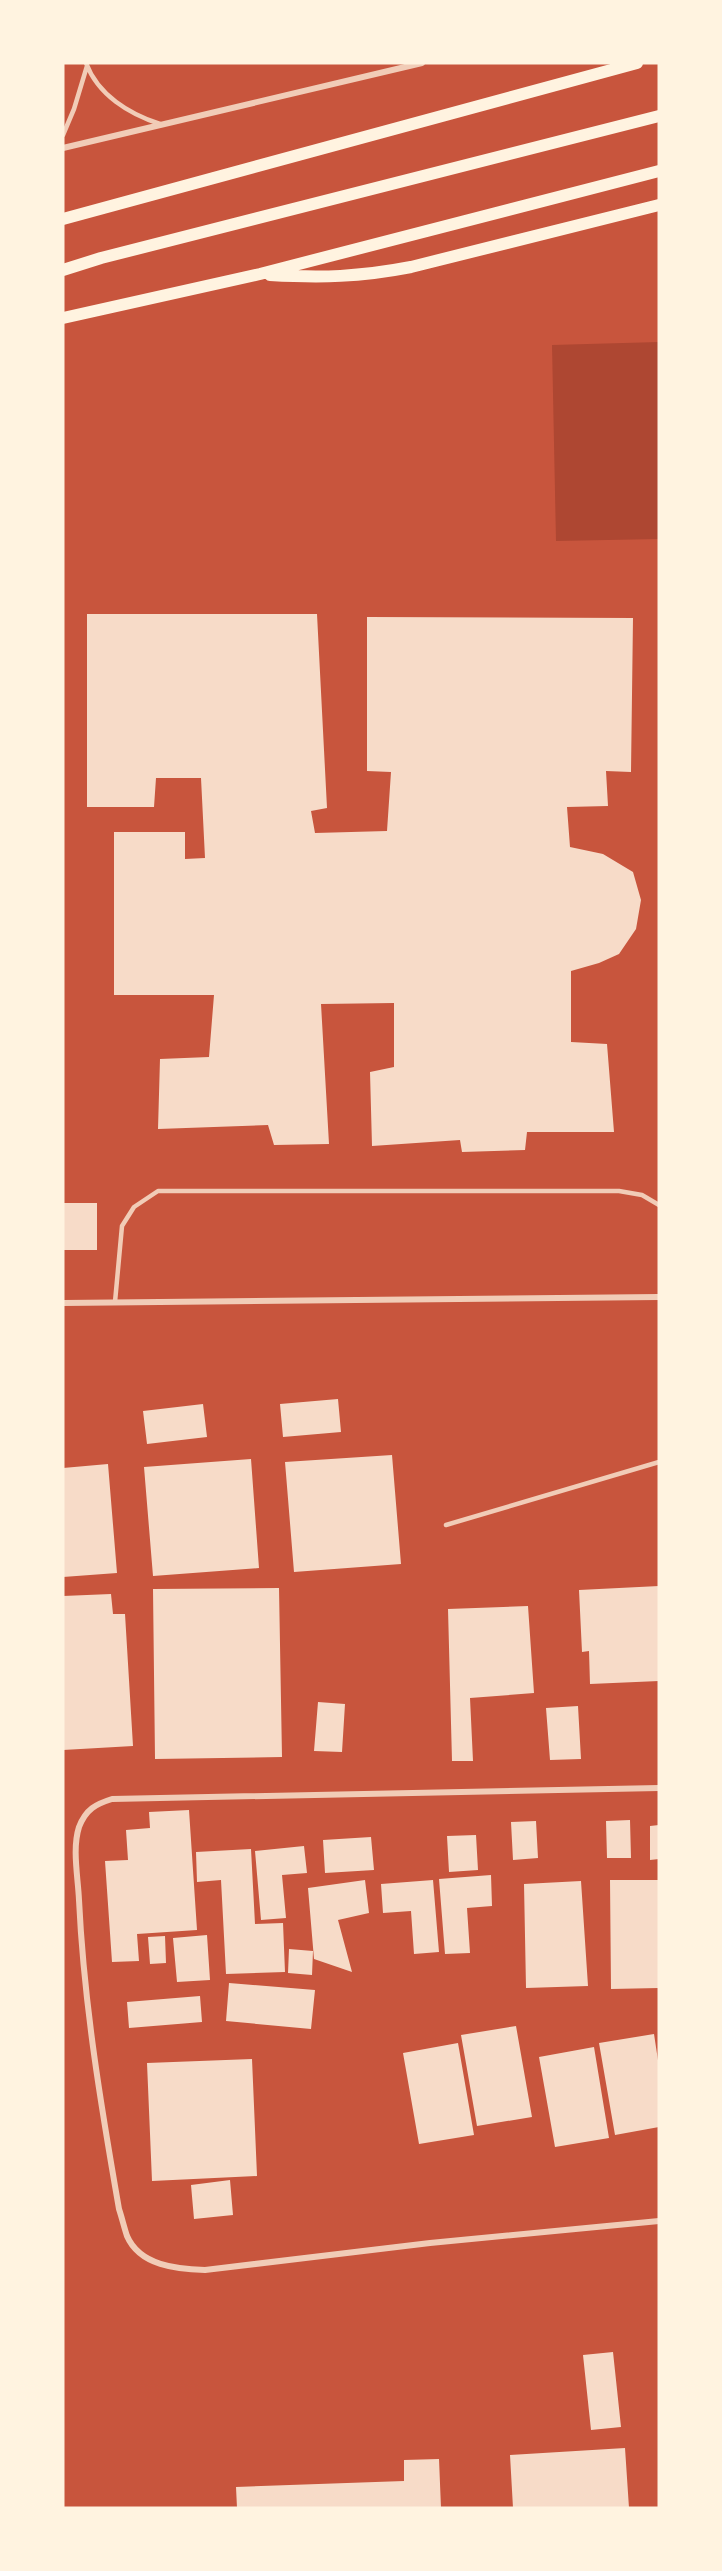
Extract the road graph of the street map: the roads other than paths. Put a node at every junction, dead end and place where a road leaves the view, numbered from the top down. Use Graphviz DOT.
graph roads {
  1 [pos="422,63"];
  2 [pos="637,63"];
  3 [pos="86,65"];
  4 [pos="659,116"];
  5 [pos="162,125"];
  6 [pos="63,135"];
  7 [pos="63,148"];
  8 [pos="659,171"];
  9 [pos="659,205"];
  10 [pos="63,219"];
  11 [pos="63,270"];
  12 [pos="260,274"];
  13 [pos="63,318"];
  14 [pos="659,1205"];
  15 [pos="659,1297"];
  16 [pos="115,1302"];
  17 [pos="63,1303"];
  18 [pos="659,1462"];
  19 [pos="446,1525"];
  20 [pos="659,1788"];
  21 [pos="659,2221"];
  1 -- 5 [label="street"];
  2 -- 10 [label="main road"];
  3 -- 5 [label="lane"];
  3 -- 6 [label="lane"];
  4 -- 11 [label="main road"];
  5 -- 7 [label="street"];
  8 -- 12 [label="main road"];
  9 -- 12 [label="main road"];
  12 -- 13 [label="main road"];
  14 -- 16 [label="lane"];
  15 -- 16 [label="street"];
  16 -- 17 [label="street"];
  18 -- 19 [label="lane"];
  20 -- 21 [label="street"];
}
